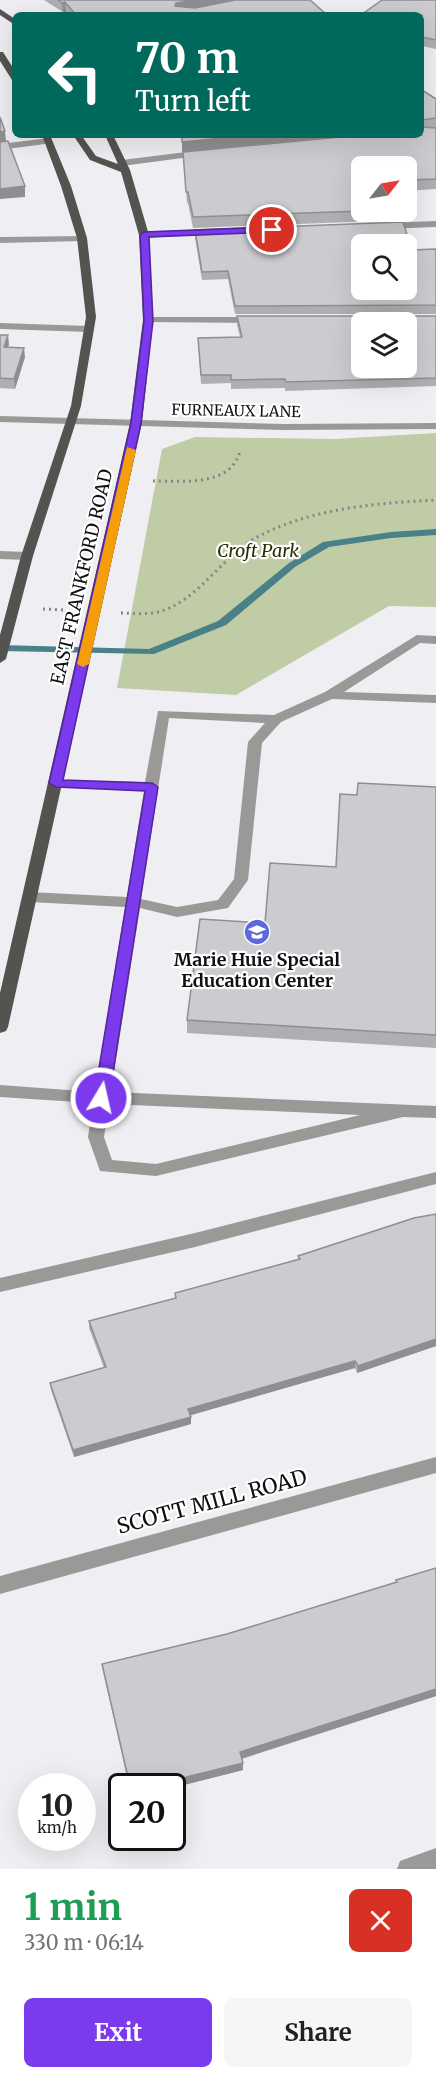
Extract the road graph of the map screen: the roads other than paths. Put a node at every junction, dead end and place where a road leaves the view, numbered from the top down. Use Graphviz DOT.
graph roads {
  1 [pos="0,11"];
  2 [pos="12,21"];
  3 [pos="0,54"];
  4 [pos="12,73"];
  5 [pos="48,138"];
  6 [pos="79,138"];
  7 [pos="110,138"];
  8 [pos="0,147"];
  9 [pos="211,152"];
  10 [pos="123,166"];
  11 [pos="436,224"];
  12 [pos="377,226"];
  13 [pos="225,232"];
  14 [pos="144,235"];
  15 [pos="82,238"];
  16 [pos="0,240"];
  17 [pos="273,320"];
  18 [pos="148,321"];
  19 [pos="0,326"];
  20 [pos="89,329"];
  21 [pos="0,419"];
  22 [pos="72,421"];
  23 [pos="136,423"];
  24 [pos="436,426"];
  25 [pos="0,555"];
  26 [pos="27,556"];
  27 [pos="436,640"];
  28 [pos="0,659"];
  29 [pos="330,694"];
  30 [pos="436,699"];
  31 [pos="276,719"];
  32 [pos="56,783"];
  33 [pos="152,787"];
  34 [pos="30,897"];
  35 [pos="133,902"];
  36 [pos="0,1027"];
  37 [pos="0,1091"];
  38 [pos="101,1098"];
  39 [pos="402,1111"];
  40 [pos="436,1112"];
  41 [pos="436,1178"];
  42 [pos="0,1285"];
  43 [pos="436,1466"];
  44 [pos="0,1585"];
  45 [pos="436,1859"];
  46 [pos="408,1869"];
  1 -- 2 [label="main road"];
  3 -- 4 [label="main road"];
  5 -- 8 [label="street"];
  5 -- 15 [label="main road"];
  6 -- 10 [label="main road"];
  7 -- 10 [label="main road, EAST FRANKFORD ROAD"];
  9 -- 10 [label="street"];
  10 -- 14 [label="main road, EAST FRANKFORD ROAD"];
  11 -- 12 [label="street"];
  13 -- 14 [label="street"];
  14 -- 18 [label="main road, EAST FRANKFORD ROAD"];
  15 -- 16 [label="street"];
  15 -- 20 [label="main road"];
  17 -- 18 [label="street"];
  18 -- 23 [label="main road, EAST FRANKFORD ROAD"];
  19 -- 20 [label="street"];
  20 -- 22 [label="main road"];
  21 -- 22 [label="street, FURNEAUX LANE"];
  22 -- 23 [label="street, FURNEAUX LANE"];
  22 -- 26 [label="main road"];
  23 -- 24 [label="street, FURNEAUX LANE"];
  23 -- 32 [label="main road, EAST FRANKFORD ROAD"];
  25 -- 26 [label="street"];
  26 -- 28 [label="main road"];
  27 -- 29 [label="street"];
  29 -- 30 [label="street"];
  29 -- 31 [label="street"];
  31 -- 33 [label="street"];
  31 -- 35 [label="street"];
  32 -- 33 [label="street"];
  32 -- 34 [label="main road, EAST FRANKFORD ROAD"];
  33 -- 35 [label="street"];
  34 -- 35 [label="street"];
  34 -- 36 [label="main road, EAST FRANKFORD ROAD"];
  35 -- 38 [label="street"];
  37 -- 38 [label="street"];
  38 -- 39 [label="street"];
  38 -- 39 [label="street"];
  39 -- 40 [label="street"];
  41 -- 42 [label="street"];
  43 -- 44 [label="street, SCOTT MILL ROAD"];
  45 -- 46 [label="street"];
}
